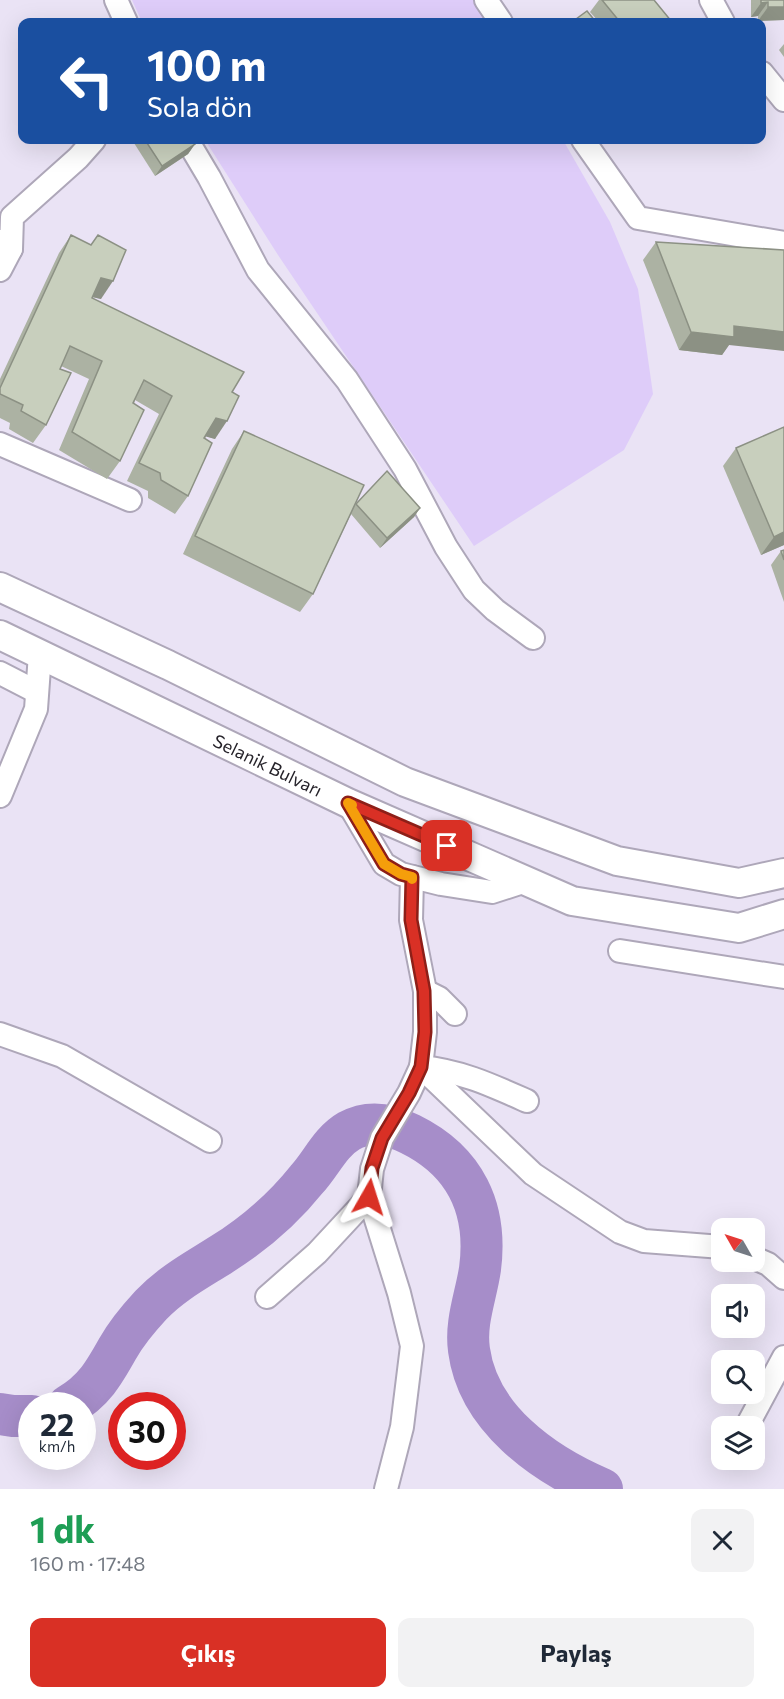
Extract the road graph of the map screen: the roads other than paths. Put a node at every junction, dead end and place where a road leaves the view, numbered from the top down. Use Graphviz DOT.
graph roads {
  1 [pos="117,0"];
  2 [pos="486,0"];
  3 [pos="711,0"];
  4 [pos="124,18"];
  5 [pos="498,18"];
  6 [pos="721,18"];
  7 [pos="766,78"];
  8 [pos="784,100"];
  9 [pos="90,144"];
  10 [pos="189,144"];
  11 [pos="590,144"];
  12 [pos="784,243"];
  13 [pos="5,245"];
  14 [pos="0,270"];
  15 [pos="0,444"];
  16 [pos="130,500"];
  17 [pos="0,587"];
  18 [pos="0,634"];
  19 [pos="533,638"];
  20 [pos="111,639"];
  21 [pos="40,654"];
  22 [pos="0,673"];
  23 [pos="93,680"];
  24 [pos="37,692"];
  25 [pos="0,796"];
  26 [pos="348,803"];
  27 [pos="784,873"];
  28 [pos="412,877"];
  29 [pos="526,881"];
  30 [pos="784,914"];
  31 [pos="620,951"];
  32 [pos="784,977"];
  33 [pos="424,991"];
  34 [pos="455,1014"];
  35 [pos="0,1034"];
  36 [pos="421,1067"];
  37 [pos="527,1101"];
  38 [pos="210,1141"];
  39 [pos="369,1197"];
  40 [pos="711,1246"];
  41 [pos="765,1263"];
  42 [pos="784,1278"];
  43 [pos="267,1297"];
  44 [pos="784,1357"];
  45 [pos="752,1416"];
  46 [pos="386,1489"];
  1 -- 4 [label="street"];
  2 -- 5 [label="street"];
  3 -- 6 [label="street"];
  7 -- 8 [label="street"];
  9 -- 13 [label="street"];
  10 -- 19 [label="street"];
  11 -- 12 [label="street"];
  13 -- 14 [label="street"];
  15 -- 16 [label="street"];
  17 -- 20 [label="main road"];
  18 -- 21 [label="main road, Selanik Bulvarı"];
  20 -- 23 [label="main road"];
  20 -- 27 [label="main road"];
  21 -- 23 [label="main road, Selanik Bulvarı"];
  21 -- 24 [label="street"];
  22 -- 24 [label="street"];
  23 -- 26 [label="main road, Selanik Bulvarı"];
  24 -- 25 [label="street"];
  26 -- 28 [label="street"];
  26 -- 29 [label="main road, Selanik Bulvarı"];
  28 -- 29 [label="street"];
  28 -- 33 [label="street"];
  29 -- 30 [label="main road, Selanik Bulvarı"];
  31 -- 32 [label="street"];
  33 -- 34 [label="street"];
  33 -- 36 [label="street"];
  35 -- 38 [label="street"];
  36 -- 37 [label="street"];
  36 -- 39 [label="street"];
  36 -- 40 [label="street"];
  39 -- 43 [label="street"];
  39 -- 46 [label="street"];
  41 -- 42 [label="street"];
  44 -- 45 [label="street"];
}
